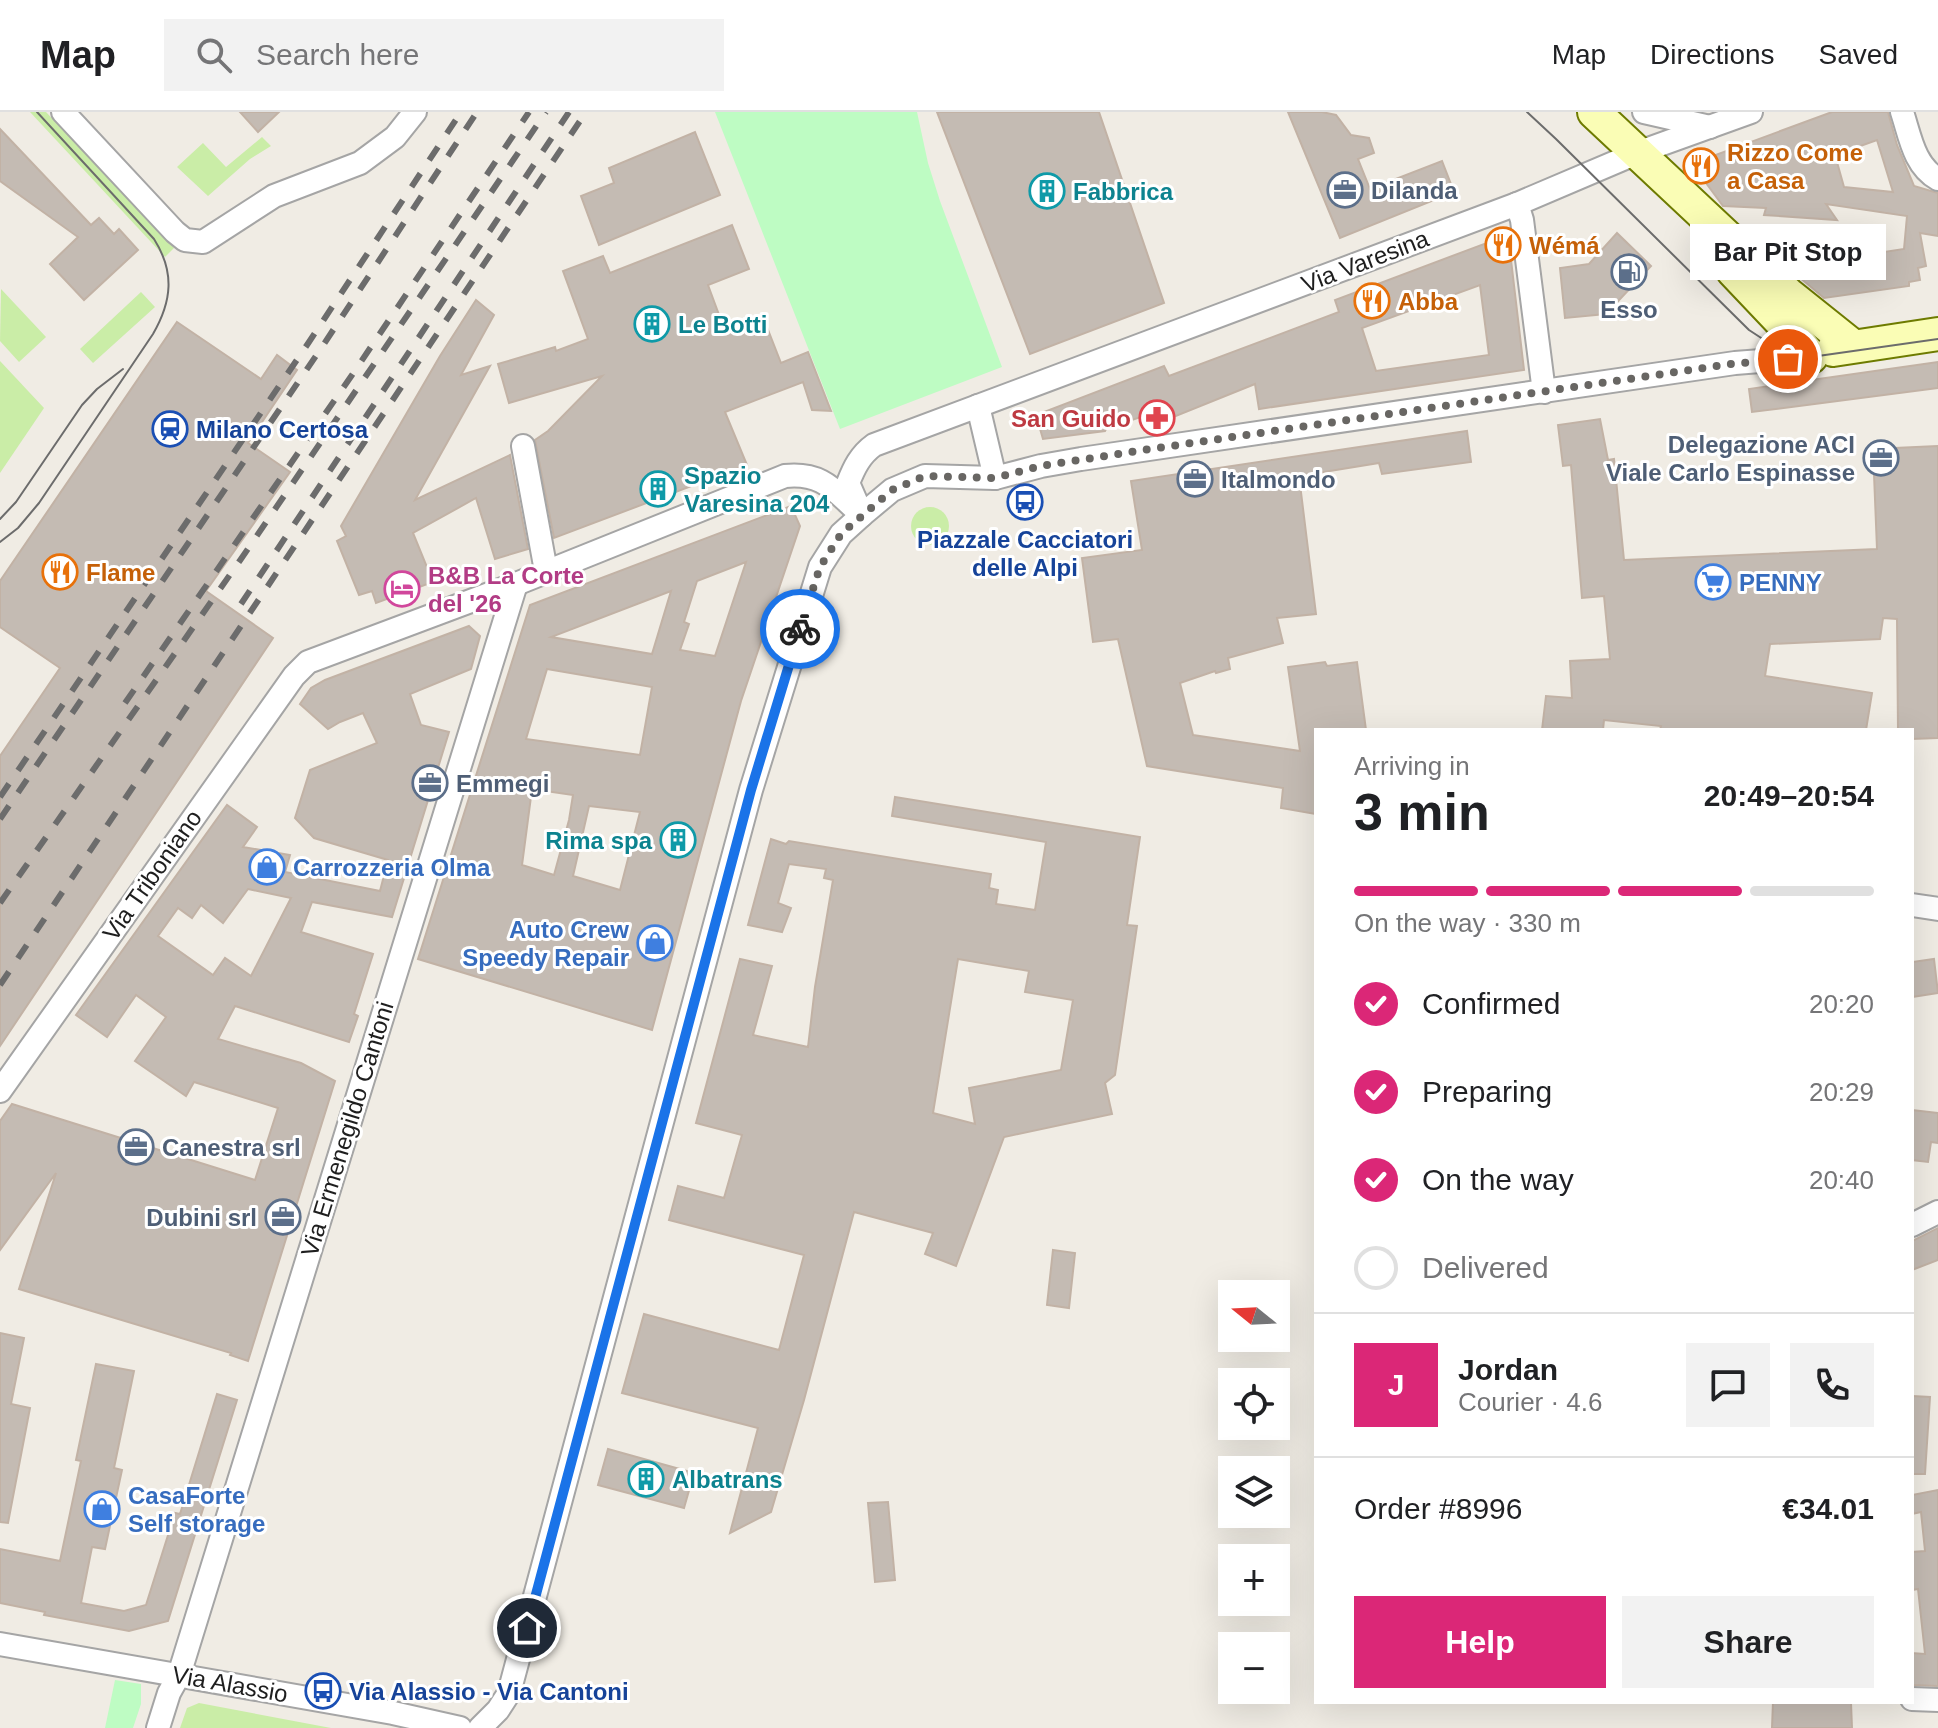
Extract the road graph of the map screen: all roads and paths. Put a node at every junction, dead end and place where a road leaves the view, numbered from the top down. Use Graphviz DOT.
graph roads {
  1 [pos="63,112"];
  2 [pos="415,112"];
  3 [pos="1594,112"];
  4 [pos="1644,112"];
  5 [pos="1751,112"];
  6 [pos="1902,112"];
  7 [pos="1711,127"];
  8 [pos="1637,153"];
  9 [pos="1938,179"];
  10 [pos="1517,204"];
  11 [pos="1788,294"];
  12 [pos="1938,334"];
  13 [pos="1853,346"];
  14 [pos="1811,357"];
  15 [pos="1544,392"];
  16 [pos="978,406"];
  17 [pos="523,446"];
  18 [pos="995,478"];
  19 [pos="862,515"];
  20 [pos="546,571"];
  21 [pos="516,584"];
  22 [pos="1914,905"];
  23 [pos="1938,909"];
  24 [pos="0,1091"];
  25 [pos="1938,1212"];
  26 [pos="1914,1224"];
  27 [pos="5,1645"];
  28 [pos="179,1675"];
  29 [pos="1914,1699"];
  30 [pos="1938,1700"];
  31 [pos="158,1728"];
  32 [pos="460,1728"];
  33 [pos="480,1728"];
  1 -- 2 [label="street"];
  3 -- 8 [label="street"];
  4 -- 7 [label="street"];
  5 -- 7 [label="street, Via Varesina"];
  6 -- 9 [label="street"];
  7 -- 8 [label="street, Via Varesina"];
  8 -- 10 [label="street, Via Varesina"];
  8 -- 11 [label="street"];
  8 -- 14 [label="street"];
  10 -- 15 [label="street"];
  10 -- 16 [label="street, Via Varesina"];
  11 -- 13 [label="street"];
  11 -- 14 [label="street"];
  12 -- 13 [label="street"];
  13 -- 14 [label="street"];
  14 -- 15 [label="street"];
  15 -- 18 [label="street"];
  16 -- 18 [label="street"];
  16 -- 19 [label="street"];
  17 -- 20 [label="street"];
  18 -- 19 [label="street"];
  19 -- 20 [label="street"];
  19 -- 33 [label="street"];
  20 -- 21 [label="street"];
  21 -- 24 [label="street, Via Triboniano"];
  21 -- 28 [label="street, Via Ermenegildo Cantoni"];
  22 -- 23 [label="street"];
  25 -- 26 [label="street"];
  27 -- 28 [label="street, Via Alassio"];
  28 -- 31 [label="street, Via Ermenegildo Cantoni"];
  28 -- 32 [label="street, Via Alassio"];
  29 -- 30 [label="street"];
}
